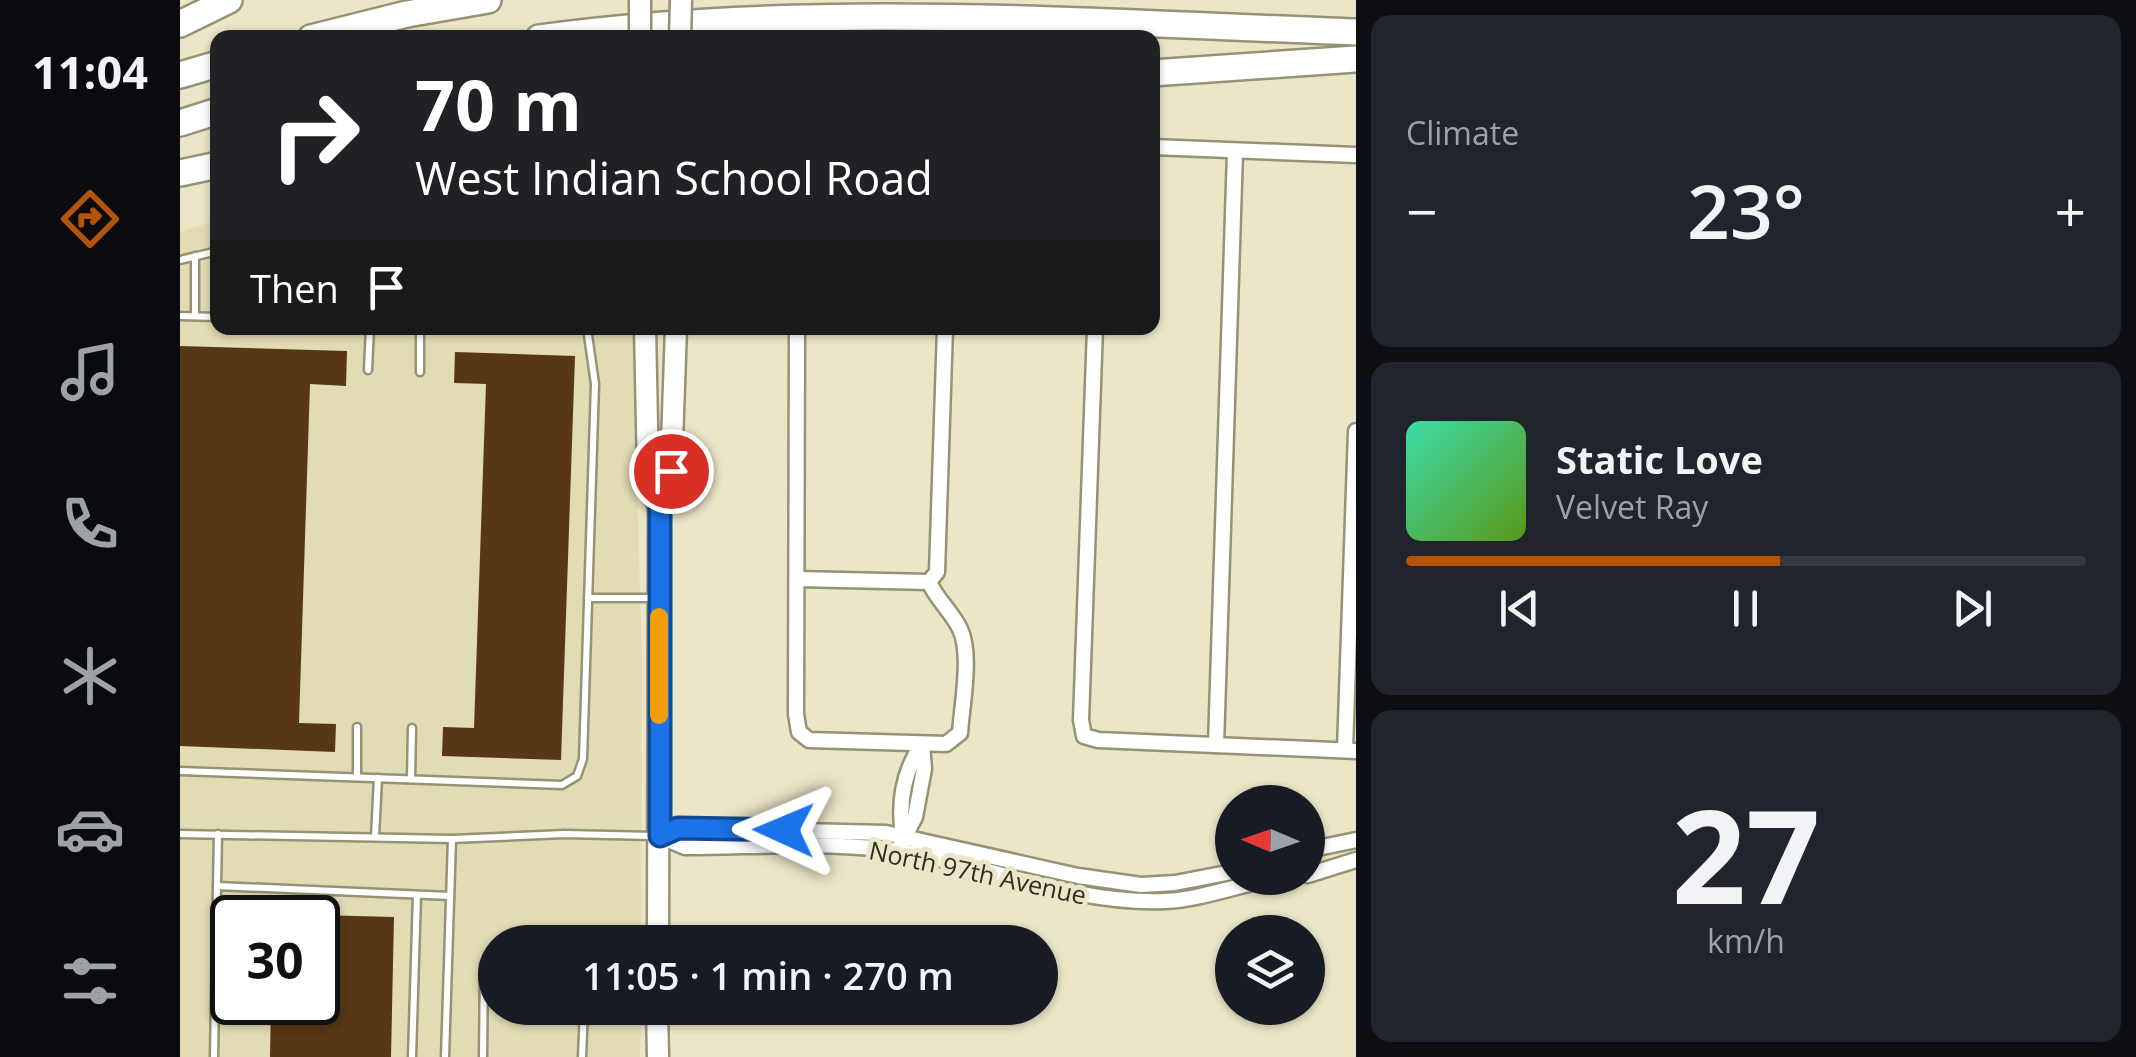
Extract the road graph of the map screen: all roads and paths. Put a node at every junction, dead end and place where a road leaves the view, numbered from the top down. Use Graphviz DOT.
graph roads {
  1 [pos="229,0"];
  2 [pos="488,0"];
  3 [pos="640,0"];
  4 [pos="681,0"];
  5 [pos="180,24"];
  6 [pos="343,30"];
  7 [pos="610,30"];
  8 [pos="640,30"];
  9 [pos="680,30"];
  10 [pos="1356,32"];
  11 [pos="1356,60"];
  12 [pos="210,66"];
  13 [pos="1160,73"];
  14 [pos="180,75"];
  15 [pos="210,114"];
  16 [pos="180,123"];
  17 [pos="1160,147"];
  18 [pos="1235,152"];
  19 [pos="1356,154"];
  20 [pos="210,167"];
  21 [pos="180,173"];
  22 [pos="210,253"];
  23 [pos="195,256"];
  24 [pos="180,260"];
  25 [pos="180,316"];
  26 [pos="195,316"];
  27 [pos="210,317"];
  28 [pos="370,335"];
  29 [pos="420,335"];
  30 [pos="588,335"];
  31 [pos="645,335"];
  32 [pos="676,335"];
  33 [pos="797,335"];
  34 [pos="945,335"];
  35 [pos="1096,335"];
  36 [pos="368,370"];
  37 [pos="420,372"];
  38 [pos="1356,432"];
  39 [pos="660,508"];
  40 [pos="797,579"];
  41 [pos="929,582"];
  42 [pos="588,598"];
  43 [pos="659,598"];
  44 [pos="357,727"];
  45 [pos="412,728"];
  46 [pos="922,744"];
  47 [pos="1216,745"];
  48 [pos="1350,751"];
  49 [pos="180,771"];
  50 [pos="356,778"];
  51 [pos="378,778"];
  52 [pos="410,780"];
  53 [pos="180,834"];
  54 [pos="218,834"];
  55 [pos="660,836"];
  56 [pos="903,836"];
  57 [pos="375,837"];
  58 [pos="452,838"];
  59 [pos="1356,840"];
  60 [pos="1325,846"];
  61 [pos="898,851"];
  62 [pos="1356,860"];
  63 [pos="1335,865"];
  64 [pos="1325,869"];
  65 [pos="1215,876"];
  66 [pos="218,886"];
  67 [pos="1215,891"];
  68 [pos="1139,892"];
  69 [pos="417,895"];
  70 [pos="450,896"];
  71 [pos="658,925"];
  72 [pos="483,1025"];
  73 [pos="583,1025"];
  74 [pos="658,1025"];
  75 [pos="214,1057"];
  76 [pos="412,1057"];
  77 [pos="445,1057"];
  78 [pos="483,1057"];
  79 [pos="582,1057"];
  80 [pos="658,1057"];
  1 -- 5 [label="highway"];
  2 -- 6 [label="highway"];
  3 -- 8 [label="main road, bridge"];
  4 -- 9 [label="main road, bridge"];
  7 -- 10 [label="highway"];
  11 -- 13 [label="highway"];
  12 -- 14 [label="highway"];
  15 -- 16 [label="highway"];
  17 -- 18 [label="street"];
  18 -- 19 [label="street"];
  18 -- 47 [label="street"];
  20 -- 21 [label="highway"];
  22 -- 23 [label="lane"];
  23 -- 24 [label="lane"];
  23 -- 26 [label="lane"];
  25 -- 26 [label="lane"];
  26 -- 27 [label="lane"];
  28 -- 36 [label="lane"];
  29 -- 37 [label="lane"];
  30 -- 42 [label="lane"];
  31 -- 39 [label="main road"];
  32 -- 39 [label="main road"];
  33 -- 40 [label="street"];
  34 -- 41 [label="street"];
  35 -- 47 [label="street"];
  38 -- 48 [label="street"];
  39 -- 43 [label="main road"];
  40 -- 41 [label="street"];
  40 -- 46 [label="street"];
  41 -- 46 [label="street"];
  42 -- 43 [label="lane"];
  42 -- 52 [label="lane"];
  43 -- 55 [label="main road"];
  44 -- 50 [label="lane"];
  45 -- 52 [label="lane"];
  46 -- 56 [label="street"];
  47 -- 48 [label="street"];
  49 -- 50 [label="lane"];
  50 -- 51 [label="lane"];
  51 -- 52 [label="lane"];
  51 -- 57 [label="lane"];
  53 -- 54 [label="lane"];
  54 -- 57 [label="lane"];
  54 -- 66 [label="lane"];
  55 -- 56 [label="street, North 97th Avenue"];
  55 -- 58 [label="lane"];
  55 -- 61 [label="street, North 97th Avenue"];
  55 -- 71 [label="main road"];
  56 -- 61 [label="street"];
  56 -- 68 [label="street, North 97th Avenue"];
  57 -- 58 [label="lane"];
  58 -- 70 [label="lane"];
  59 -- 60 [label="street"];
  60 -- 63 [label="street"];
  61 -- 68 [label="street, North 97th Avenue"];
  62 -- 63 [label="street"];
  63 -- 64 [label="street"];
  65 -- 68 [label="street, North 97th Avenue"];
  66 -- 69 [label="lane"];
  66 -- 75 [label="lane"];
  67 -- 68 [label="street, North 97th Avenue"];
  69 -- 70 [label="lane"];
  69 -- 76 [label="lane"];
  70 -- 77 [label="lane"];
  72 -- 78 [label="lane"];
  73 -- 79 [label="lane"];
  74 -- 80 [label="main road"];
}
